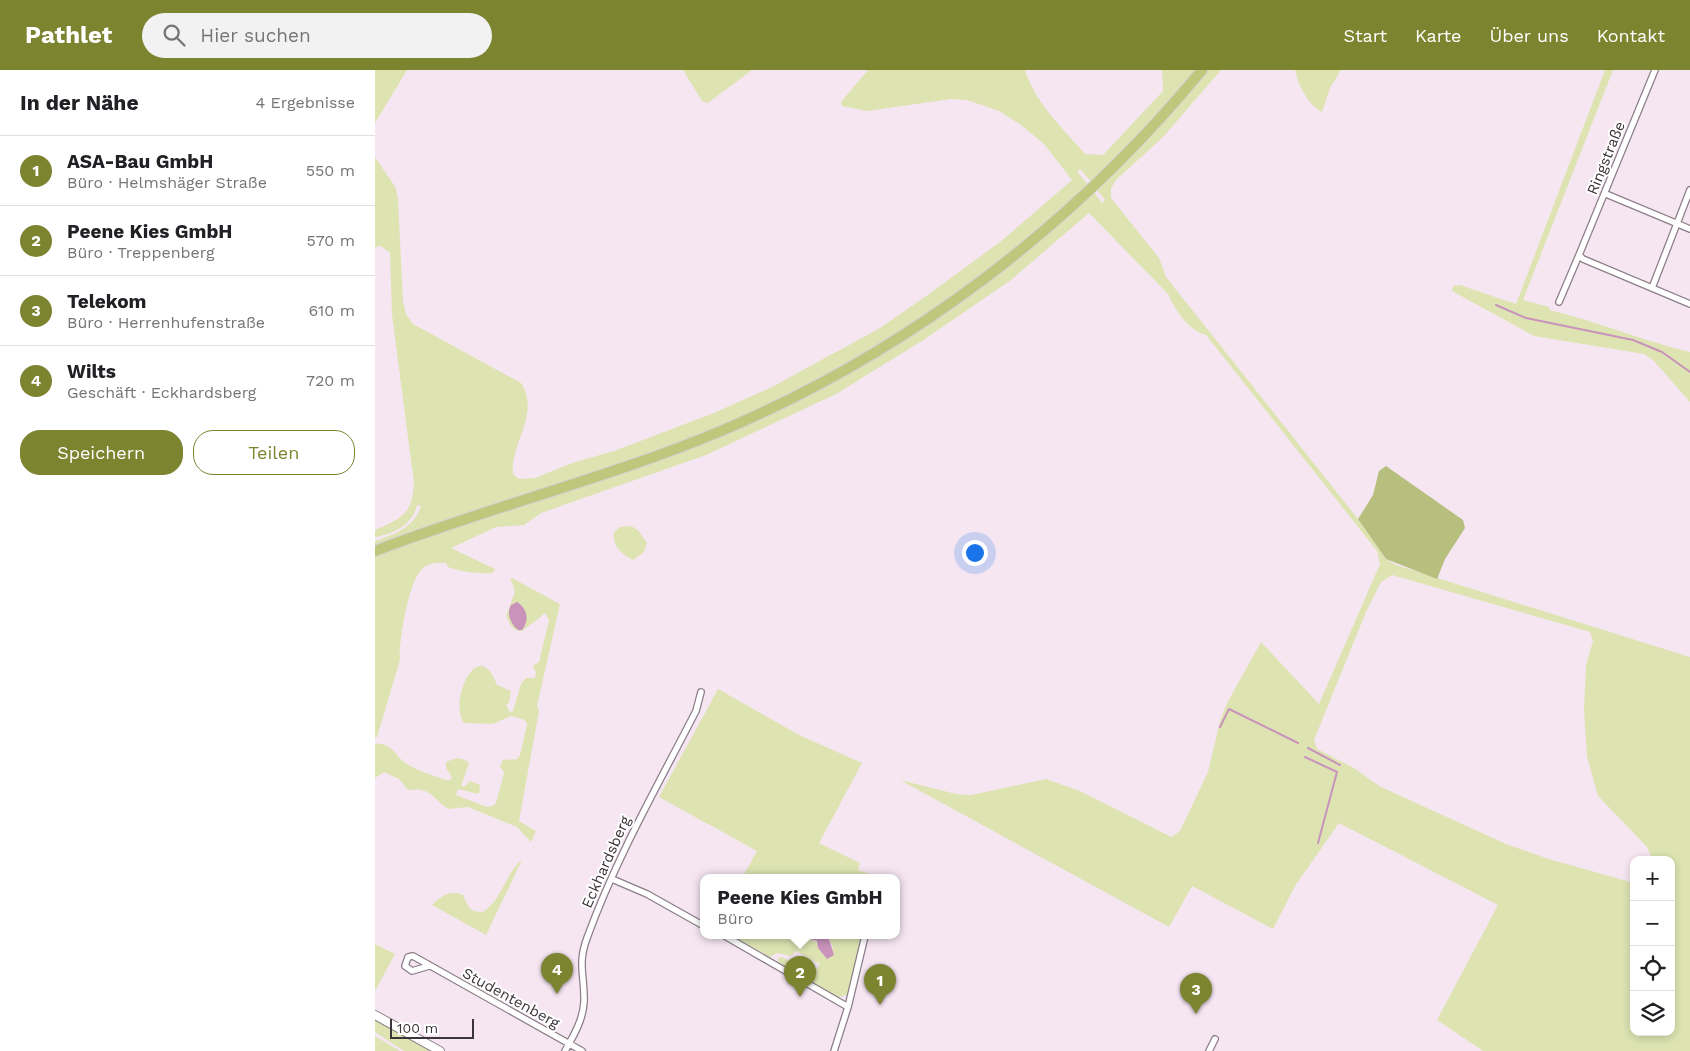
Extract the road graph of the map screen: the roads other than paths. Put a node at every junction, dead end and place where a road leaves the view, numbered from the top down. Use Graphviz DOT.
graph roads {
  1 [pos="1202,70"];
  2 [pos="1655,70"];
  3 [pos="1690,190"];
  4 [pos="1606,194"];
  5 [pos="1677,224"];
  6 [pos="1690,229"];
  7 [pos="1579,255"];
  8 [pos="1651,288"];
  9 [pos="1559,302"];
  10 [pos="1690,304"];
  11 [pos="375,551"];
  12 [pos="701,692"];
  13 [pos="611,879"];
  14 [pos="700,924"];
  15 [pos="730,939"];
  16 [pos="864,939"];
  17 [pos="429,966"];
  18 [pos="848,1007"];
  19 [pos="375,1015"];
  20 [pos="1215,1039"];
  21 [pos="569,1044"];
  22 [pos="440,1051"];
  23 [pos="565,1051"];
  24 [pos="582,1051"];
  25 [pos="834,1051"];
  26 [pos="1209,1051"];
  1 -- 11 [label="highway"];
  2 -- 4 [label="street, Ringstraße"];
  3 -- 5 [label="street"];
  4 -- 5 [label="street"];
  4 -- 7 [label="street, Ringstraße"];
  5 -- 6 [label="street"];
  5 -- 8 [label="street"];
  7 -- 8 [label="street"];
  7 -- 9 [label="street, Ringstraße"];
  8 -- 10 [label="street"];
  12 -- 13 [label="street, Eckhardsberg"];
  13 -- 14 [label="street"];
  13 -- 21 [label="street, Eckhardsberg"];
  15 -- 18 [label="street"];
  16 -- 18 [label="street"];
  17 -- 21 [label="street, Studentenberg"];
  18 -- 25 [label="street"];
  19 -- 22 [label="main road"];
  20 -- 26 [label="street"];
  21 -- 23 [label="street, Eckhardsberg"];
  21 -- 24 [label="street, Studentenberg"];
}
